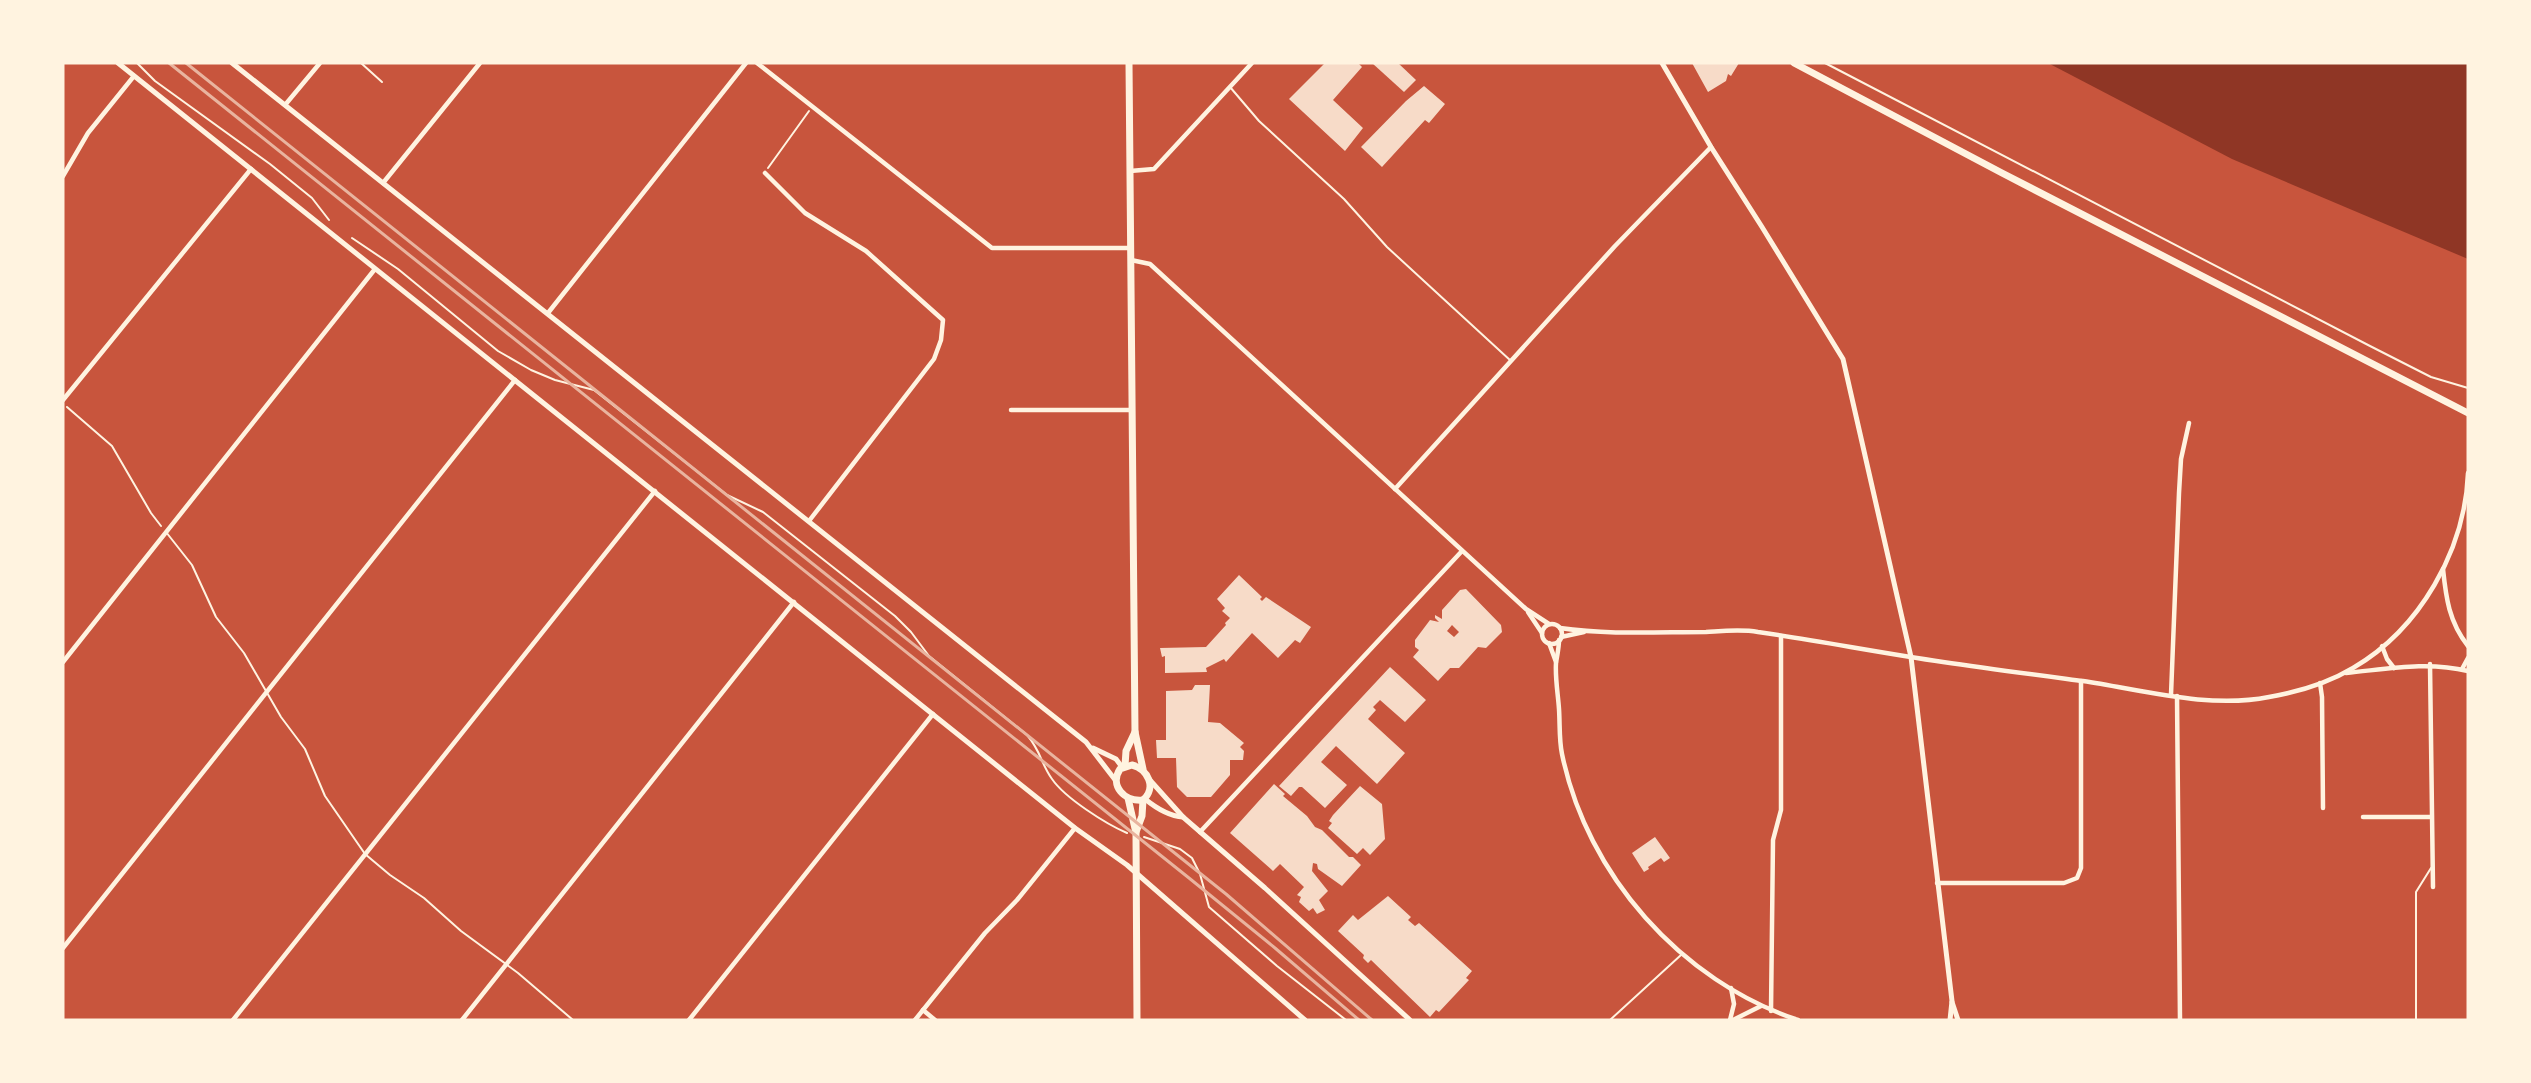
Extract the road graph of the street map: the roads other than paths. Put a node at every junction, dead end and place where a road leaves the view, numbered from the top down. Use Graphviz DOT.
graph roads {
  1 [pos="118,63"];
  2 [pos="232,63"];
  3 [pos="320,63"];
  4 [pos="361,63"];
  5 [pos="480,63"];
  6 [pos="746,63"];
  7 [pos="756,63"];
  8 [pos="1129,63"];
  9 [pos="1252,63"];
  10 [pos="1662,63"];
  11 [pos="1794,63"];
  12 [pos="134,76"];
  13 [pos="381,82"];
  14 [pos="1230,87"];
  15 [pos="285,105"];
  16 [pos="1711,147"];
  17 [pos="251,169"];
  18 [pos="1130,171"];
  19 [pos="765,172"];
  20 [pos="63,176"];
  21 [pos="383,183"];
  22 [pos="1131,248"];
  23 [pos="1131,260"];
  24 [pos="375,269"];
  25 [pos="548,313"];
  26 [pos="1511,361"];
  27 [pos="515,380"];
  28 [pos="63,402"];
  29 [pos="1011,410"];
  30 [pos="1132,410"];
  31 [pos="2468,413"];
  32 [pos="2189,423"];
  33 [pos="2468,473"];
  34 [pos="1395,489"];
  35 [pos="655,491"];
  36 [pos="809,521"];
  37 [pos="166,532"];
  38 [pos="1462,551"];
  39 [pos="2443,569"];
  40 [pos="794,602"];
  41 [pos="1526,609"];
  42 [pos="1549,624"];
  43 [pos="1560,628"];
  44 [pos="1586,632"];
  45 [pos="1542,633"];
  46 [pos="1781,636"];
  47 [pos="1560,639"];
  48 [pos="1549,643"];
  49 [pos="2382,646"];
  50 [pos="2468,646"];
  51 [pos="1911,657"];
  52 [pos="2468,658"];
  53 [pos="63,662"];
  54 [pos="1556,662"];
  55 [pos="2430,664"];
  56 [pos="2394,668"];
  57 [pos="2465,670"];
  58 [pos="2343,674"];
  59 [pos="2081,681"];
  60 [pos="2319,683"];
  61 [pos="266,692"];
  62 [pos="2174,695"];
  63 [pos="933,714"];
  64 [pos="1135,732"];
  65 [pos="1093,748"];
  66 [pos="1123,766"];
  67 [pos="1143,769"];
  68 [pos="1149,779"];
  69 [pos="1116,781"];
  70 [pos="1128,798"];
  71 [pos="1144,799"];
  72 [pos="2323,808"];
  73 [pos="1183,817"];
  74 [pos="2363,817"];
  75 [pos="2431,817"];
  76 [pos="1075,828"];
  77 [pos="1200,832"];
  78 [pos="1136,834"];
  79 [pos="365,854"];
  80 [pos="2432,863"];
  81 [pos="1136,875"];
  82 [pos="1937,883"];
  83 [pos="2433,887"];
  84 [pos="63,948"];
  85 [pos="1681,955"];
  86 [pos="506,964"];
  87 [pos="1731,988"];
  88 [pos="1952,1001"];
  89 [pos="1761,1006"];
  90 [pos="923,1010"];
  91 [pos="1771,1011"];
  92 [pos="234,1020"];
  93 [pos="462,1020"];
  94 [pos="573,1020"];
  95 [pos="689,1020"];
  96 [pos="915,1020"];
  97 [pos="935,1020"];
  98 [pos="1137,1020"];
  99 [pos="1305,1020"];
  100 [pos="1410,1020"];
  101 [pos="1610,1020"];
  102 [pos="1731,1020"];
  103 [pos="1798,1020"];
  104 [pos="1950,1020"];
  105 [pos="1958,1020"];
  106 [pos="2180,1020"];
  107 [pos="2416,1020"];
  1 -- 12 [label="street"];
  2 -- 15 [label="street"];
  3 -- 15 [label="street"];
  4 -- 13 [label="lane"];
  5 -- 21 [label="street"];
  6 -- 7 [label="street"];
  6 -- 25 [label="street"];
  7 -- 22 [label="street"];
  8 -- 18 [label="main road"];
  9 -- 14 [label="street"];
  10 -- 16 [label="street"];
  11 -- 31 [label="main road"];
  12 -- 17 [label="street"];
  12 -- 20 [label="street"];
  14 -- 18 [label="street"];
  14 -- 26 [label="lane"];
  15 -- 21 [label="street"];
  16 -- 26 [label="street"];
  16 -- 51 [label="street"];
  17 -- 24 [label="street"];
  17 -- 28 [label="street"];
  18 -- 22 [label="main road"];
  19 -- 36 [label="street"];
  21 -- 25 [label="street"];
  22 -- 23 [label="main road"];
  23 -- 30 [label="main road"];
  23 -- 34 [label="street"];
  24 -- 27 [label="street"];
  24 -- 37 [label="street"];
  25 -- 36 [label="street"];
  26 -- 34 [label="street"];
  27 -- 35 [label="street"];
  27 -- 61 [label="street"];
  29 -- 30 [label="street"];
  30 -- 64 [label="main road"];
  32 -- 62 [label="street"];
  33 -- 39 [label="street"];
  34 -- 38 [label="street"];
  35 -- 40 [label="street"];
  35 -- 79 [label="street"];
  36 -- 65 [label="street"];
  37 -- 53 [label="street"];
  37 -- 61 [label="lane"];
  38 -- 41 [label="street"];
  38 -- 77 [label="street"];
  39 -- 49 [label="street"];
  39 -- 50 [label="street"];
  40 -- 63 [label="street"];
  40 -- 86 [label="street"];
  41 -- 42 [label="street"];
  41 -- 45 [label="street"];
  42 -- 43 [label="street"];
  42 -- 45 [label="street"];
  43 -- 44 [label="street"];
  43 -- 47 [label="street"];
  44 -- 46 [label="street"];
  44 -- 47 [label="street"];
  45 -- 48 [label="street"];
  46 -- 51 [label="street"];
  46 -- 91 [label="street"];
  47 -- 48 [label="street"];
  47 -- 54 [label="street"];
  48 -- 54 [label="street"];
  49 -- 56 [label="street"];
  49 -- 58 [label="street"];
  51 -- 59 [label="street"];
  51 -- 82 [label="street"];
  52 -- 57 [label="street"];
  54 -- 85 [label="street"];
  55 -- 56 [label="street"];
  55 -- 57 [label="street"];
  55 -- 75 [label="street"];
  56 -- 58 [label="street"];
  58 -- 60 [label="street"];
  59 -- 62 [label="street"];
  59 -- 82 [label="street"];
  60 -- 62 [label="street"];
  60 -- 72 [label="street"];
  61 -- 79 [label="lane"];
  61 -- 84 [label="street"];
  62 -- 106 [label="street"];
  63 -- 76 [label="street"];
  63 -- 95 [label="street"];
  64 -- 66 [label="main road"];
  64 -- 67 [label="main road"];
  65 -- 66 [label="street"];
  65 -- 69 [label="street"];
  66 -- 67 [label="main road"];
  66 -- 69 [label="main road"];
  67 -- 68 [label="main road"];
  68 -- 71 [label="main road"];
  68 -- 73 [label="street"];
  69 -- 70 [label="main road"];
  70 -- 71 [label="main road"];
  70 -- 78 [label="main road"];
  71 -- 73 [label="street"];
  71 -- 78 [label="main road"];
  73 -- 77 [label="street"];
  74 -- 75 [label="street"];
  75 -- 80 [label="street"];
  76 -- 81 [label="street"];
  76 -- 90 [label="street"];
  77 -- 100 [label="street"];
  78 -- 81 [label="main road"];
  79 -- 86 [label="lane"];
  79 -- 92 [label="street"];
  80 -- 83 [label="street"];
  80 -- 107 [label="lane"];
  81 -- 98 [label="main road"];
  81 -- 99 [label="street"];
  82 -- 88 [label="street"];
  85 -- 87 [label="street"];
  85 -- 101 [label="lane"];
  86 -- 93 [label="street"];
  86 -- 94 [label="lane"];
  87 -- 89 [label="street"];
  87 -- 102 [label="street"];
  88 -- 104 [label="street"];
  88 -- 105 [label="street"];
  89 -- 91 [label="street"];
  89 -- 102 [label="street"];
  90 -- 96 [label="street"];
  90 -- 97 [label="street"];
  91 -- 103 [label="street"];
}
